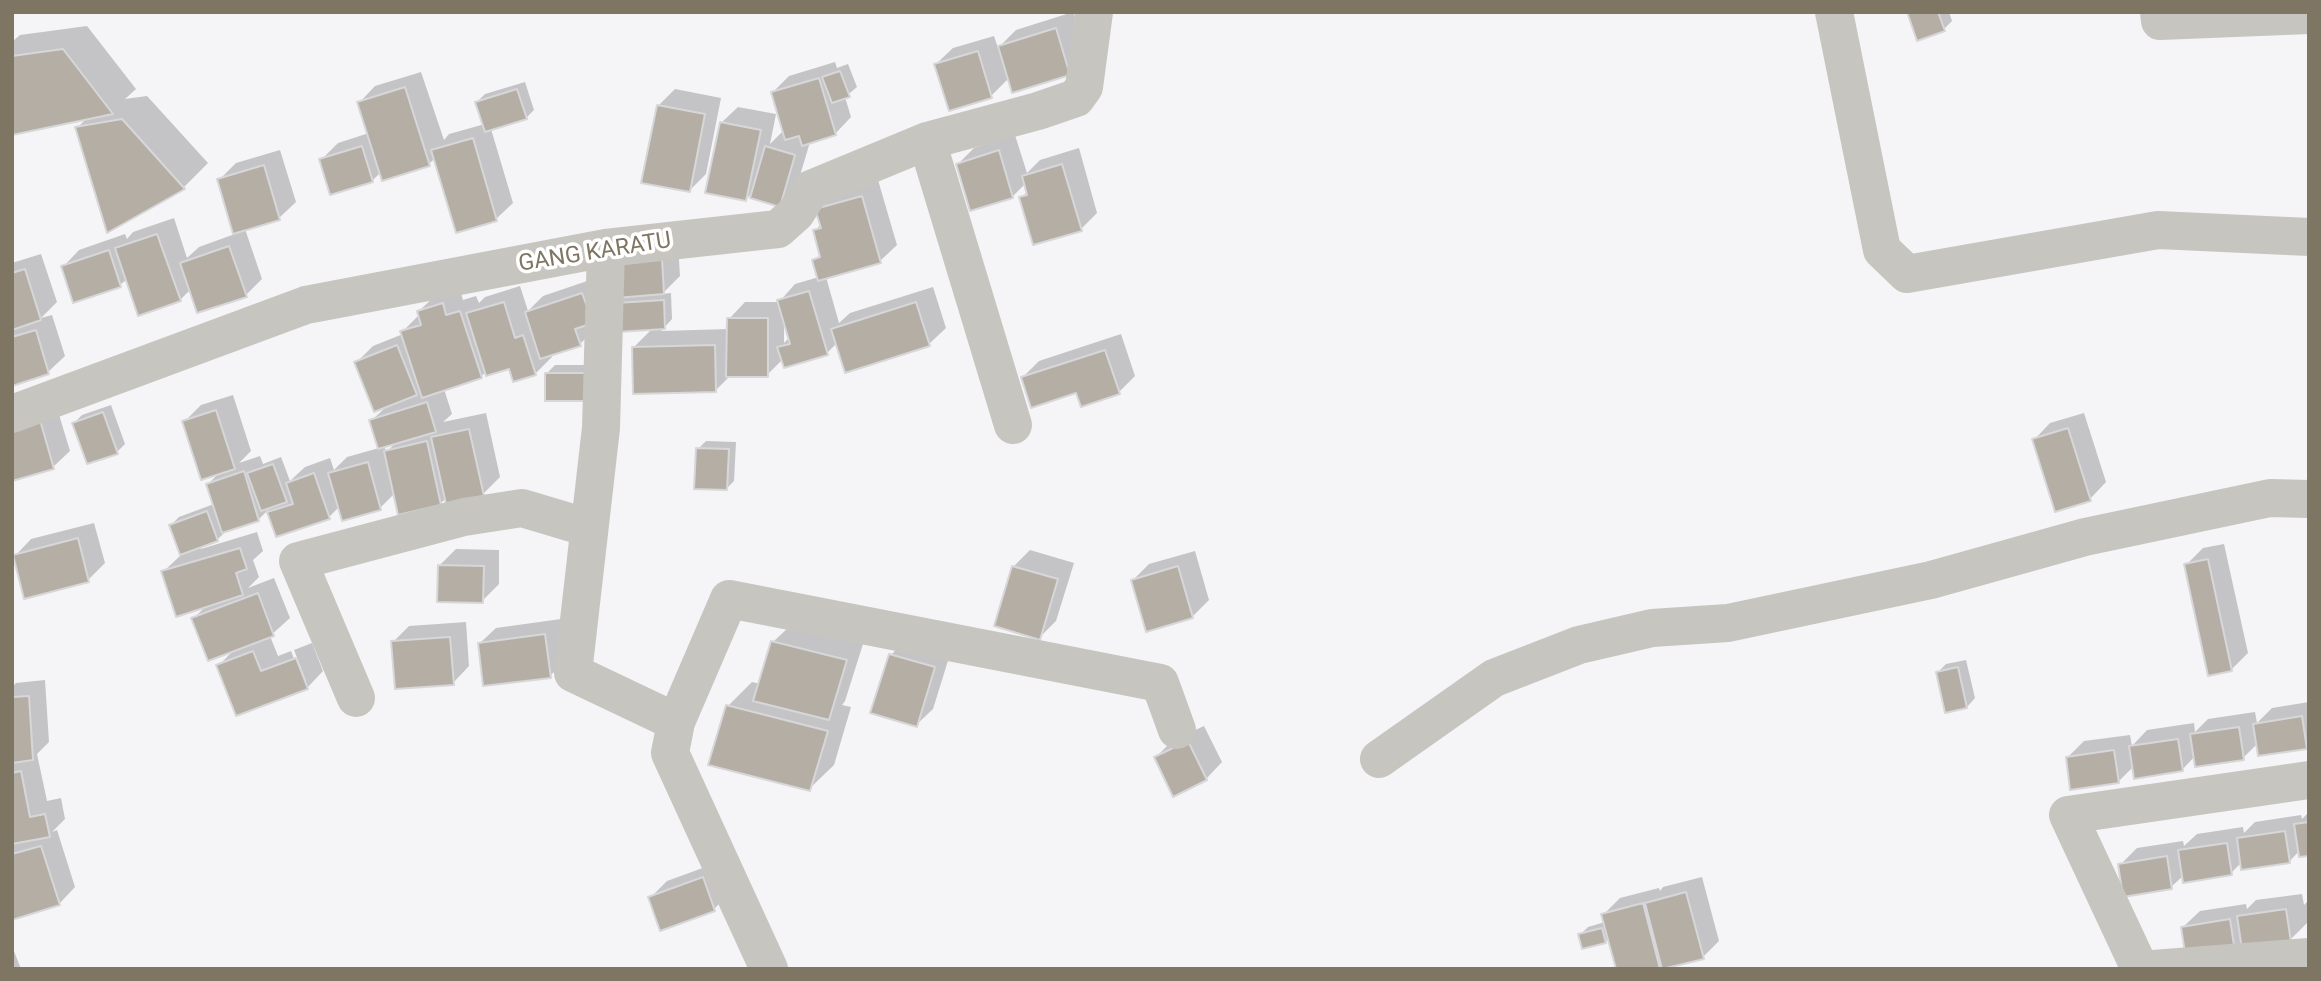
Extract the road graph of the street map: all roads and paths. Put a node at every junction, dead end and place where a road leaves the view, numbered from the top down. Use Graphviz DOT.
graph roads {
  1 [pos="1094,12"];
  2 [pos="1834,12"];
  3 [pos="2159,12"];
  4 [pos="2309,15"];
  5 [pos="927,141"];
  6 [pos="2309,237"];
  7 [pos="606,248"];
  8 [pos="12,414"];
  9 [pos="1013,425"];
  10 [pos="2309,499"];
  11 [pos="589,528"];
  12 [pos="356,698"];
  13 [pos="676,722"];
  14 [pos="1177,730"];
  15 [pos="1379,759"];
  16 [pos="2309,780"];
  17 [pos="2309,957"];
  18 [pos="769,969"];
  19 [pos="2140,969"];
  20 [pos="2153,969"];
  1 -- 5 [label="street, GANG KARATU"];
  2 -- 6 [label="street"];
  3 -- 4 [label="street"];
  5 -- 7 [label="street, GANG KARATU"];
  5 -- 9 [label="street"];
  7 -- 8 [label="street, GANG KARATU"];
  7 -- 11 [label="street"];
  10 -- 15 [label="street"];
  11 -- 12 [label="street"];
  11 -- 13 [label="street"];
  13 -- 14 [label="street"];
  13 -- 18 [label="street"];
  16 -- 19 [label="street"];
  17 -- 20 [label="street"];
}
